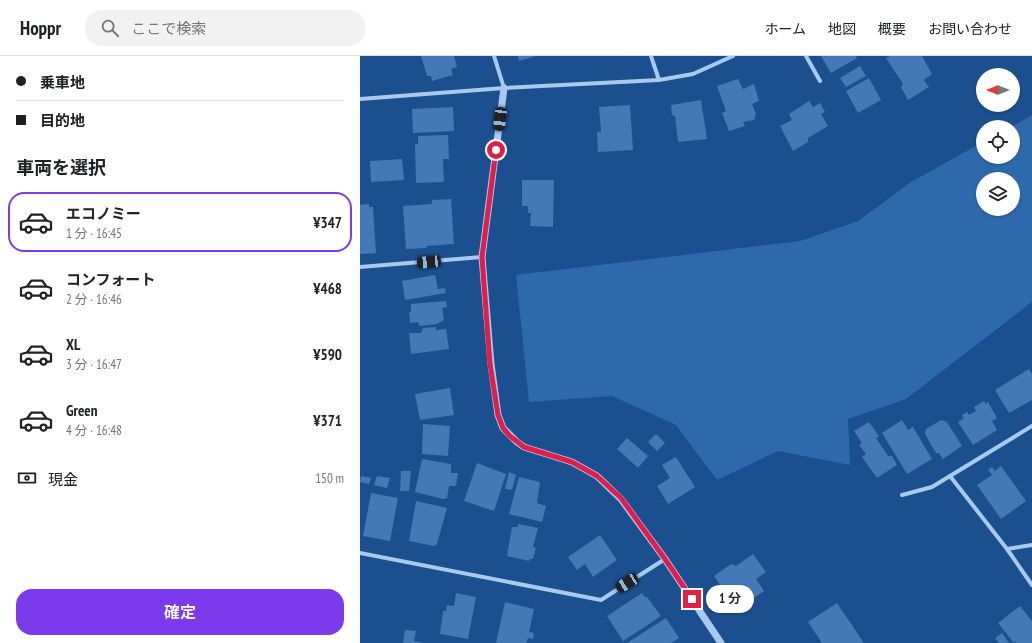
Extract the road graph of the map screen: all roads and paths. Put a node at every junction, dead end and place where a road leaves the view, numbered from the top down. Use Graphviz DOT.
graph roads {
  1 [pos="494,56"];
  2 [pos="651,56"];
  3 [pos="733,56"];
  4 [pos="806,56"];
  5 [pos="658,80"];
  6 [pos="820,81"];
  7 [pos="504,88"];
  8 [pos="360,99"];
  9 [pos="482,257"];
  10 [pos="360,267"];
  11 [pos="1032,426"];
  12 [pos="950,476"];
  13 [pos="902,495"];
  14 [pos="1032,545"];
  15 [pos="1006,549"];
  16 [pos="360,554"];
  17 [pos="665,559"];
  18 [pos="1032,585"];
  19 [pos="721,643"];
  1 -- 7 [label="street"];
  2 -- 5 [label="street"];
  3 -- 5 [label="street"];
  4 -- 6 [label="street"];
  5 -- 7 [label="street"];
  7 -- 8 [label="street"];
  7 -- 9 [label="street"];
  9 -- 10 [label="street"];
  9 -- 17 [label="street"];
  11 -- 12 [label="street"];
  12 -- 13 [label="street"];
  12 -- 15 [label="street"];
  14 -- 15 [label="street"];
  15 -- 18 [label="street"];
  16 -- 17 [label="street"];
  17 -- 19 [label="street"];
}
